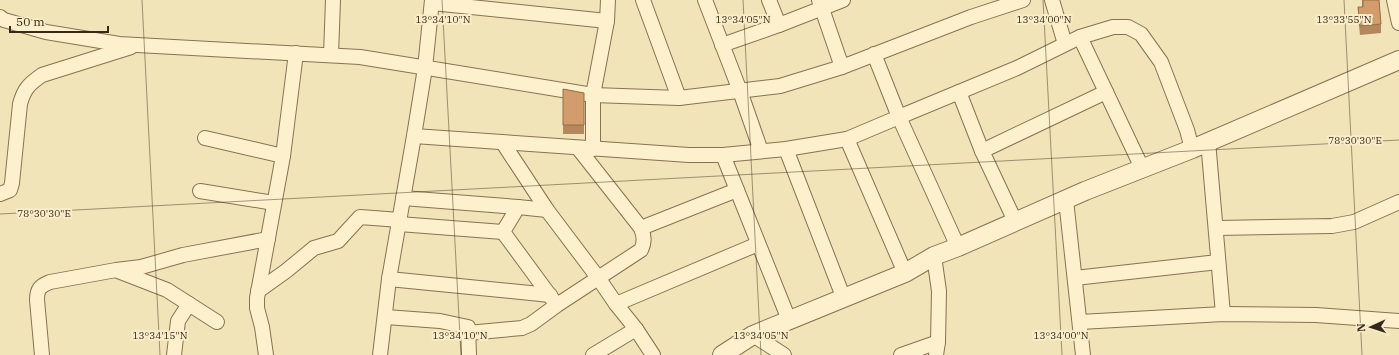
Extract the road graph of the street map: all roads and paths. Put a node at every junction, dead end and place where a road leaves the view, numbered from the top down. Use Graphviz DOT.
graph roads {
  1 [pos="333,0"];
  2 [pos="608,0"];
  3 [pos="643,0"];
  4 [pos="705,0"];
  5 [pos="769,0"];
  6 [pos="843,0"];
  7 [pos="1023,0"];
  8 [pos="1052,0"];
  9 [pos="1394,0"];
  10 [pos="432,2"];
  11 [pos="820,4"];
  12 [pos="0,17"];
  13 [pos="607,21"];
  14 [pos="1399,23"];
  15 [pos="779,25"];
  16 [pos="1080,37"];
  17 [pos="138,44"];
  18 [pos="722,44"];
  19 [pos="1065,44"];
  20 [pos="296,53"];
  21 [pos="874,54"];
  22 [pos="331,55"];
  23 [pos="1399,60"];
  24 [pos="842,67"];
  25 [pos="425,68"];
  26 [pos="740,91"];
  27 [pos="959,92"];
  28 [pos="1106,92"];
  29 [pos="593,94"];
  30 [pos="679,98"];
  31 [pos="899,117"];
  32 [pos="414,136"];
  33 [pos="205,138"];
  34 [pos="846,139"];
  35 [pos="503,143"];
  36 [pos="1200,145"];
  37 [pos="578,148"];
  38 [pos="786,148"];
  39 [pos="593,149"];
  40 [pos="982,150"];
  41 [pos="761,151"];
  42 [pos="723,155"];
  43 [pos="283,156"];
  44 [pos="1142,168"];
  45 [pos="737,190"];
  46 [pos="200,191"];
  47 [pos="0,194"];
  48 [pos="403,198"];
  49 [pos="1066,200"];
  50 [pos="1399,202"];
  51 [pos="274,203"];
  52 [pos="518,207"];
  53 [pos="547,210"];
  54 [pos="1016,221"];
  55 [pos="399,222"];
  56 [pos="641,228"];
  57 [pos="1217,228"];
  58 [pos="503,232"];
  59 [pos="268,239"];
  60 [pos="758,244"];
  61 [pos="958,247"];
  62 [pos="934,256"];
  63 [pos="1218,262"];
  64 [pos="116,270"];
  65 [pos="905,273"];
  66 [pos="599,278"];
  67 [pos="1075,278"];
  68 [pos="389,279"];
  69 [pos="258,291"];
  70 [pos="844,299"];
  71 [pos="554,300"];
  72 [pos="189,304"];
  73 [pos="616,304"];
  74 [pos="1224,314"];
  75 [pos="386,317"];
  76 [pos="789,320"];
  77 [pos="1399,321"];
  78 [pos="217,322"];
  79 [pos="1080,322"];
  80 [pos="636,329"];
  81 [pos="468,333"];
  82 [pos="753,335"];
  83 [pos="937,348"];
  84 [pos="42,355"];
  85 [pos="174,355"];
  86 [pos="266,355"];
  87 [pos="380,355"];
  88 [pos="469,355"];
  89 [pos="593,355"];
  90 [pos="653,355"];
  91 [pos="722,355"];
  92 [pos="784,355"];
  93 [pos="901,355"];
  94 [pos="1083,355"];
  1 -- 22 [label="street"];
  2 -- 13 [label="street"];
  3 -- 30 [label="street"];
  4 -- 18 [label="street"];
  5 -- 15 [label="street"];
  6 -- 11 [label="street"];
  7 -- 21 [label="street"];
  8 -- 19 [label="street"];
  9 -- 14 [label="street"];
  10 -- 13 [label="street"];
  10 -- 25 [label="street"];
  11 -- 15 [label="street"];
  11 -- 24 [label="street"];
  12 -- 17 [label="street"];
  13 -- 29 [label="street"];
  15 -- 18 [label="street"];
  16 -- 19 [label="street"];
  16 -- 28 [label="street"];
  16 -- 36 [label="street"];
  17 -- 20 [label="street"];
  17 -- 47 [label="street"];
  18 -- 26 [label="street"];
  19 -- 27 [label="street"];
  20 -- 22 [label="street"];
  20 -- 43 [label="street"];
  21 -- 24 [label="street"];
  21 -- 31 [label="street"];
  22 -- 25 [label="street"];
  23 -- 36 [label="street"];
  24 -- 26 [label="street"];
  25 -- 29 [label="street"];
  25 -- 32 [label="street"];
  26 -- 30 [label="street"];
  26 -- 41 [label="street"];
  27 -- 31 [label="street"];
  27 -- 40 [label="street"];
  28 -- 40 [label="street"];
  28 -- 44 [label="street"];
  29 -- 30 [label="street"];
  29 -- 39 [label="street"];
  31 -- 34 [label="street"];
  31 -- 61 [label="street"];
  32 -- 35 [label="street"];
  32 -- 48 [label="street"];
  33 -- 43 [label="street"];
  34 -- 38 [label="street"];
  34 -- 65 [label="street"];
  35 -- 37 [label="street"];
  35 -- 53 [label="street"];
  36 -- 44 [label="street"];
  36 -- 57 [label="street"];
  37 -- 39 [label="street"];
  37 -- 56 [label="street"];
  38 -- 41 [label="street"];
  38 -- 70 [label="street"];
  39 -- 42 [label="street"];
  40 -- 54 [label="street"];
  41 -- 42 [label="street"];
  42 -- 45 [label="street"];
  43 -- 51 [label="street"];
  44 -- 49 [label="street"];
  45 -- 56 [label="street"];
  45 -- 60 [label="street"];
  46 -- 51 [label="street"];
  48 -- 52 [label="street"];
  48 -- 55 [label="street"];
  49 -- 54 [label="street"];
  49 -- 67 [label="street"];
  50 -- 57 [label="street"];
  51 -- 59 [label="street"];
  52 -- 53 [label="street"];
  52 -- 58 [label="street"];
  53 -- 66 [label="street"];
  54 -- 61 [label="street"];
  55 -- 58 [label="street"];
  55 -- 68 [label="street"];
  55 -- 69 [label="street"];
  56 -- 66 [label="street"];
  57 -- 63 [label="street"];
  58 -- 71 [label="street"];
  59 -- 64 [label="street"];
  59 -- 69 [label="street"];
  60 -- 73 [label="street"];
  60 -- 76 [label="street"];
  61 -- 62 [label="street"];
  62 -- 65 [label="street"];
  62 -- 83 [label="street"];
  63 -- 67 [label="street"];
  63 -- 74 [label="street"];
  64 -- 72 [label="street"];
  64 -- 84 [label="street"];
  65 -- 70 [label="street"];
  66 -- 71 [label="street"];
  66 -- 73 [label="street"];
  67 -- 79 [label="street"];
  68 -- 71 [label="street"];
  68 -- 75 [label="street"];
  69 -- 86 [label="street"];
  70 -- 76 [label="street"];
  71 -- 81 [label="street"];
  72 -- 78 [label="street"];
  72 -- 85 [label="street"];
  73 -- 80 [label="street"];
  74 -- 77 [label="street"];
  74 -- 79 [label="street"];
  75 -- 81 [label="street"];
  75 -- 87 [label="street"];
  76 -- 82 [label="street"];
  79 -- 94 [label="street"];
  80 -- 89 [label="street"];
  80 -- 90 [label="street"];
  81 -- 88 [label="street"];
  82 -- 91 [label="street"];
  82 -- 92 [label="street"];
  83 -- 93 [label="street"];
}
